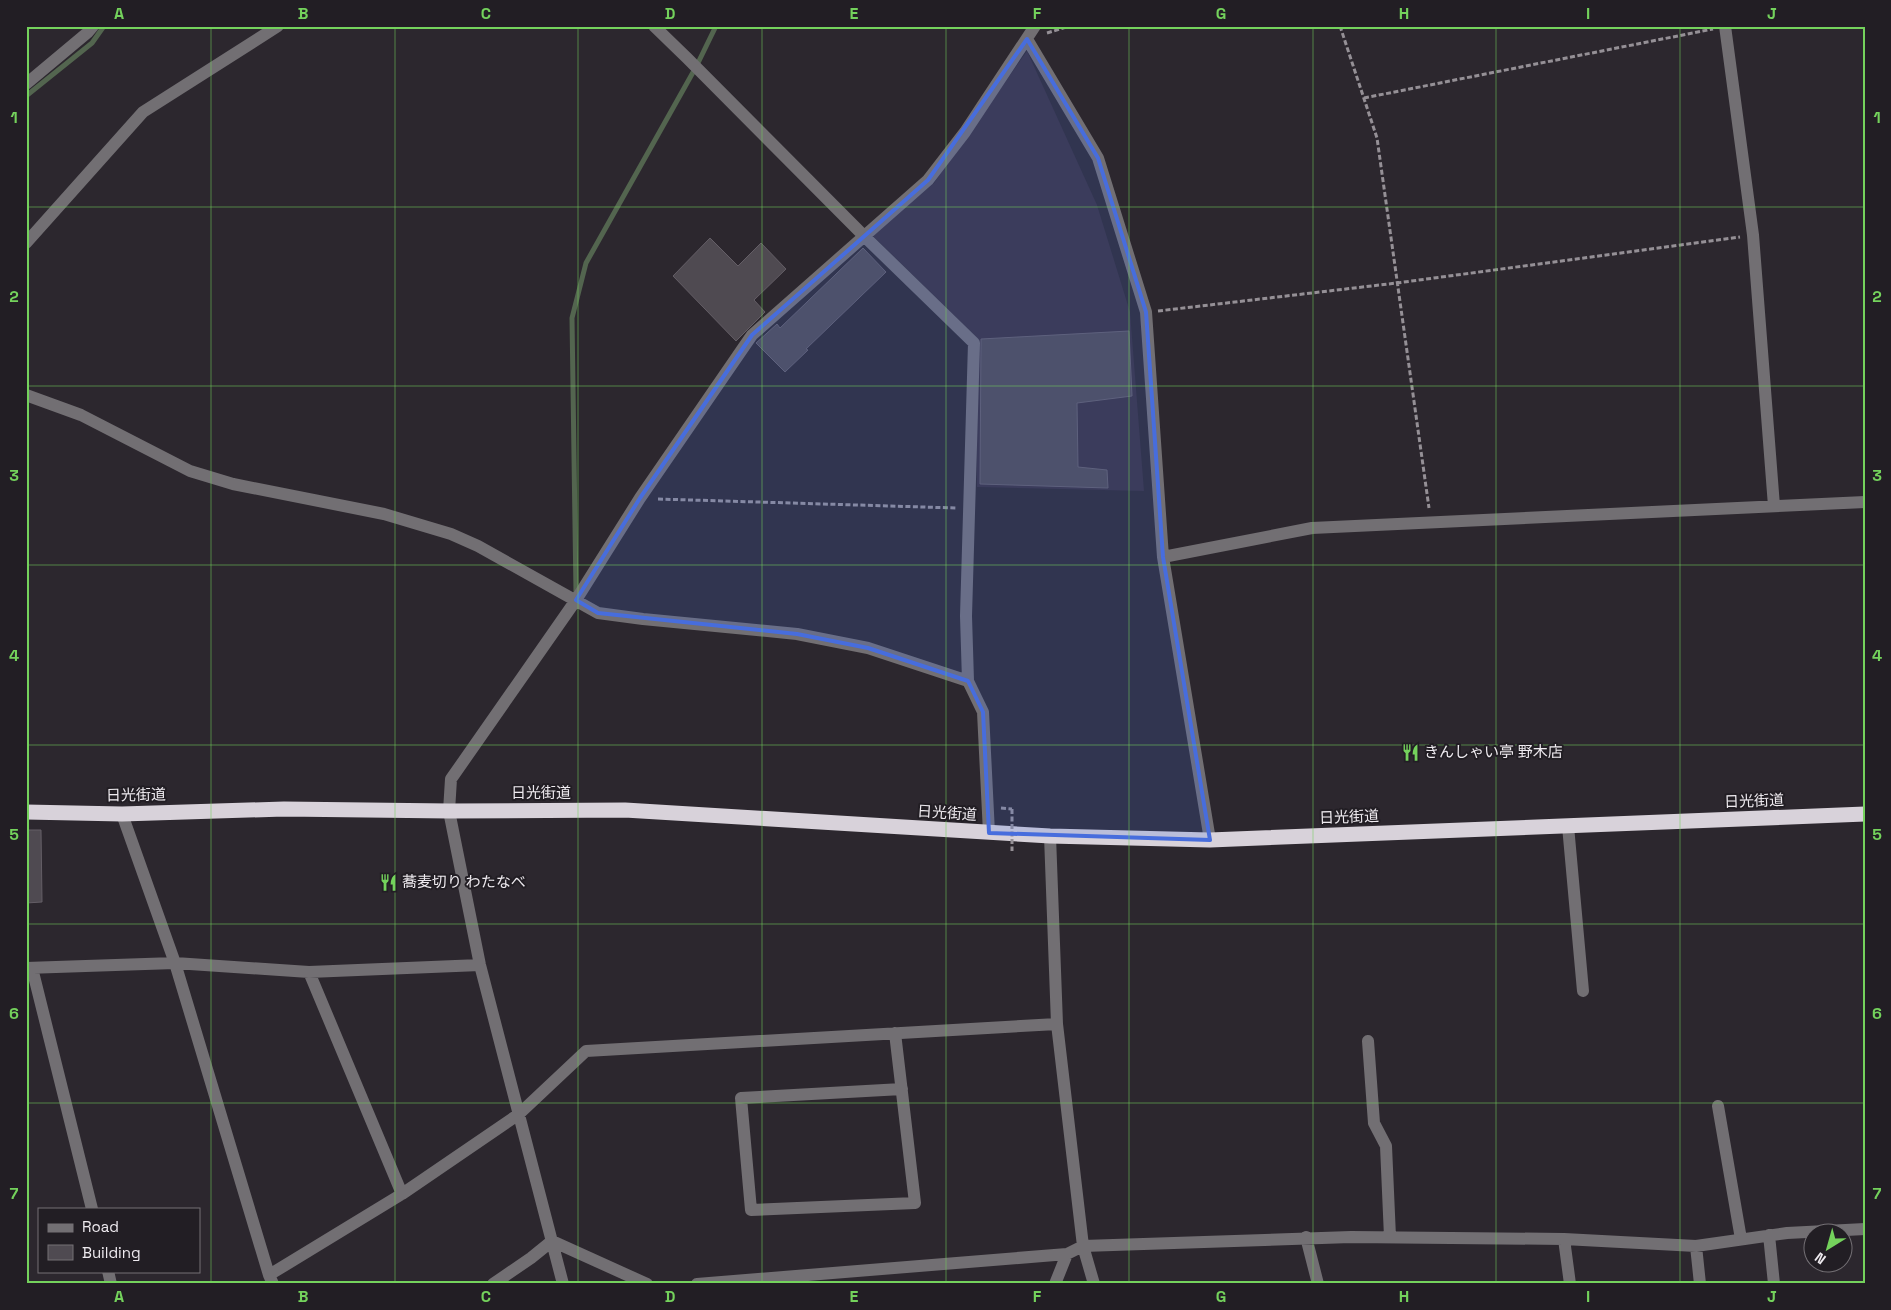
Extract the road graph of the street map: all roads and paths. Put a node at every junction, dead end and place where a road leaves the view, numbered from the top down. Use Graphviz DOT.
graph roads {
  1 [pos="278,26"];
  2 [pos="654,26"];
  3 [pos="1035,26"];
  4 [pos="1340,26"];
  5 [pos="1726,27"];
  6 [pos="88,29"];
  7 [pos="1027,39"];
  8 [pos="26,84"];
  9 [pos="1364,98"];
  10 [pos="1753,235"];
  11 [pos="864,236"];
  12 [pos="26,244"];
  13 [pos="1397,284"];
  14 [pos="1146,312"];
  15 [pos="26,395"];
  16 [pos="640,498"];
  17 [pos="1865,502"];
  18 [pos="1774,506"];
  19 [pos="969,508"];
  20 [pos="1431,523"];
  21 [pos="1163,558"];
  22 [pos="576,600"];
  23 [pos="968,681"];
  24 [pos="1012,809"];
  25 [pos="449,811"];
  26 [pos="26,812"];
  27 [pos="122,814"];
  28 [pos="1865,814"];
  29 [pos="1568,826"];
  30 [pos="989,833"];
  31 [pos="1050,836"];
  32 [pos="1210,840"];
  33 [pos="1021,851"];
  34 [pos="175,963"];
  35 [pos="480,965"];
  36 [pos="29,968"];
  37 [pos="309,972"];
  38 [pos="1583,991"];
  39 [pos="1057,1024"];
  40 [pos="895,1033"];
  41 [pos="1368,1041"];
  42 [pos="902,1089"];
  43 [pos="1718,1106"];
  44 [pos="518,1114"];
  45 [pos="402,1194"];
  46 [pos="92,1208"];
  47 [pos="1865,1229"];
  48 [pos="1769,1235"];
  49 [pos="1306,1237"];
  50 [pos="1390,1237"];
  51 [pos="1564,1239"];
  52 [pos="1741,1239"];
  53 [pos="552,1241"];
  54 [pos="1083,1246"];
  55 [pos="1696,1246"];
  56 [pos="1067,1254"];
  57 [pos="271,1279"];
  58 [pos="492,1284"];
  59 [pos="563,1284"];
  60 [pos="647,1284"];
  61 [pos="697,1284"];
  62 [pos="1055,1284"];
  63 [pos="1094,1284"];
  64 [pos="1318,1284"];
  65 [pos="1570,1284"];
  66 [pos="1700,1284"];
  67 [pos="1774,1284"];
  1 -- 12 [label="street"];
  2 -- 11 [label="street"];
  3 -- 7 [label="street"];
  4 -- 9 [label="path"];
  5 -- 9 [label="path"];
  5 -- 10 [label="street"];
  6 -- 8 [label="street"];
  7 -- 11 [label="street"];
  7 -- 14 [label="street"];
  9 -- 13 [label="path"];
  10 -- 13 [label="path"];
  10 -- 18 [label="street"];
  11 -- 16 [label="street"];
  11 -- 19 [label="street"];
  13 -- 14 [label="path"];
  13 -- 20 [label="path"];
  14 -- 21 [label="street"];
  15 -- 22 [label="street"];
  16 -- 19 [label="path"];
  16 -- 22 [label="street"];
  17 -- 18 [label="street"];
  18 -- 20 [label="street"];
  19 -- 23 [label="street"];
  20 -- 21 [label="street"];
  21 -- 32 [label="street"];
  22 -- 23 [label="street"];
  22 -- 25 [label="street"];
  23 -- 30 [label="street"];
  24 -- 33 [label="path, bridge"];
  25 -- 27 [label="highway, 日光街道"];
  25 -- 30 [label="highway, 日光街道"];
  25 -- 35 [label="street"];
  26 -- 27 [label="highway, 日光街道"];
  27 -- 34 [label="street"];
  28 -- 29 [label="highway, 日光街道"];
  29 -- 32 [label="highway, 日光街道"];
  29 -- 38 [label="street"];
  30 -- 31 [label="highway, 日光街道"];
  31 -- 32 [label="highway, 日光街道"];
  31 -- 39 [label="street"];
  34 -- 36 [label="street"];
  34 -- 37 [label="street"];
  34 -- 57 [label="street"];
  35 -- 37 [label="street"];
  35 -- 44 [label="street"];
  36 -- 46 [label="street"];
  37 -- 45 [label="street"];
  39 -- 40 [label="street"];
  39 -- 54 [label="street"];
  40 -- 42 [label="street"];
  40 -- 44 [label="street"];
  41 -- 50 [label="street"];
  42 -- 42 [label="street"];
  43 -- 52 [label="street"];
  44 -- 45 [label="street"];
  44 -- 53 [label="street"];
  45 -- 57 [label="street"];
  47 -- 48 [label="street"];
  48 -- 52 [label="street"];
  48 -- 67 [label="street"];
  49 -- 50 [label="street"];
  49 -- 54 [label="street"];
  49 -- 64 [label="street"];
  50 -- 51 [label="street"];
  51 -- 55 [label="street"];
  51 -- 65 [label="street"];
  52 -- 55 [label="street"];
  53 -- 58 [label="street"];
  53 -- 59 [label="street"];
  53 -- 60 [label="street"];
  54 -- 56 [label="street"];
  54 -- 63 [label="street"];
  55 -- 66 [label="street"];
  56 -- 61 [label="street"];
  56 -- 62 [label="street"];
}
